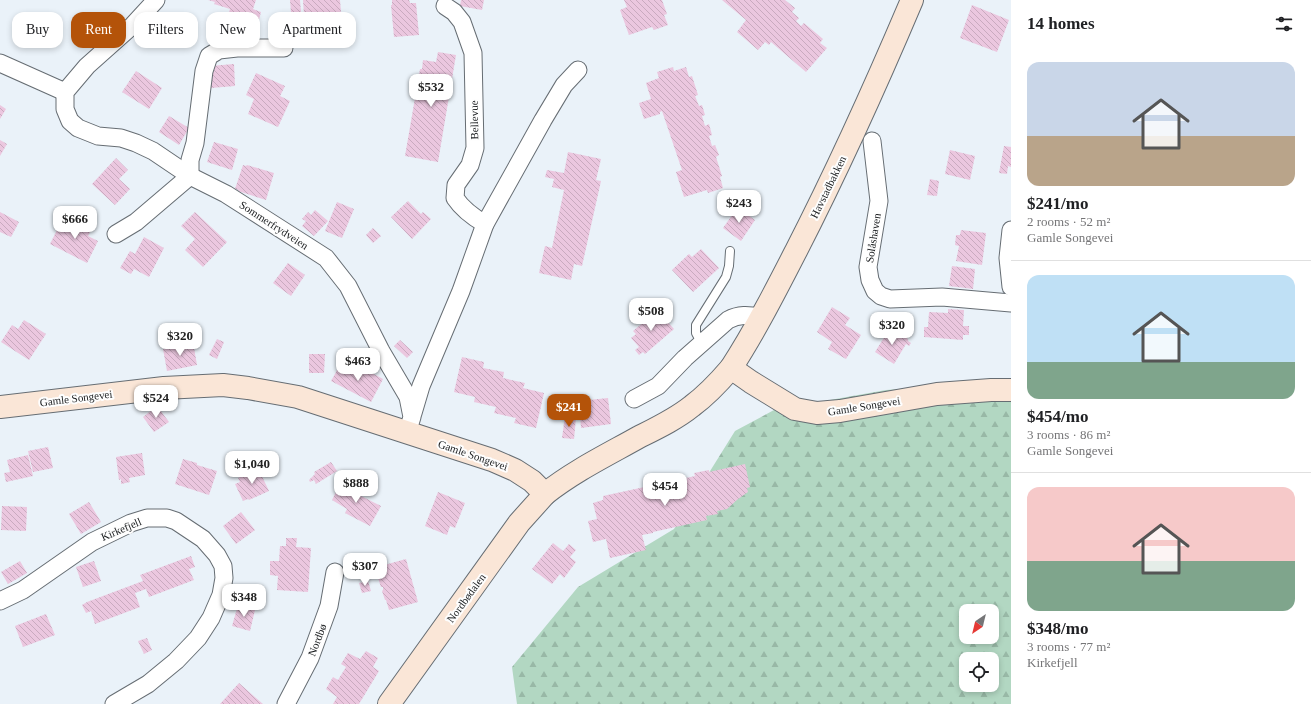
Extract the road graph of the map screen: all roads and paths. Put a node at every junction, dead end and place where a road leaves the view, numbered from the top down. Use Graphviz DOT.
graph roads {
  1 [pos="156,0"];
  2 [pos="912,0"];
  3 [pos="445,6"];
  4 [pos="268,48"];
  5 [pos="0,63"];
  6 [pos="578,70"];
  7 [pos="65,92"];
  8 [pos="872,141"];
  9 [pos="190,176"];
  10 [pos="485,224"];
  11 [pos="1011,230"];
  12 [pos="116,234"];
  13 [pos="730,250"];
  14 [pos="1011,287"];
  15 [pos="1011,302"];
  16 [pos="761,317"];
  17 [pos="702,344"];
  18 [pos="731,368"];
  19 [pos="1011,390"];
  20 [pos="634,399"];
  21 [pos="0,407"];
  22 [pos="409,425"];
  23 [pos="545,494"];
  24 [pos="335,572"];
  25 [pos="0,601"];
  26 [pos="114,704"];
  27 [pos="286,704"];
  28 [pos="389,704"];
  1 -- 7 [label="street"];
  2 -- 16 [label="main road, Havstadbakken"];
  3 -- 10 [label="street, Bellevue"];
  4 -- 9 [label="street"];
  5 -- 7 [label="street"];
  6 -- 10 [label="street"];
  7 -- 9 [label="street, Sommerfrydveien"];
  8 -- 15 [label="street, Solåshaven"];
  9 -- 12 [label="street"];
  9 -- 22 [label="street, Sommerfrydveien"];
  10 -- 22 [label="street"];
  11 -- 14 [label="street"];
  13 -- 17 [label="lane"];
  16 -- 17 [label="street"];
  16 -- 18 [label="main road, Havstadbakken"];
  17 -- 20 [label="street"];
  18 -- 19 [label="main road, Gamle Songevei"];
  18 -- 23 [label="main road"];
  21 -- 22 [label="main road, Gamle Songevei"];
  22 -- 23 [label="main road, Gamle Songevei"];
  23 -- 28 [label="main road, Nordbødalen"];
  24 -- 27 [label="street, Nordbø"];
  25 -- 26 [label="street, Kirkefjell"];
}
